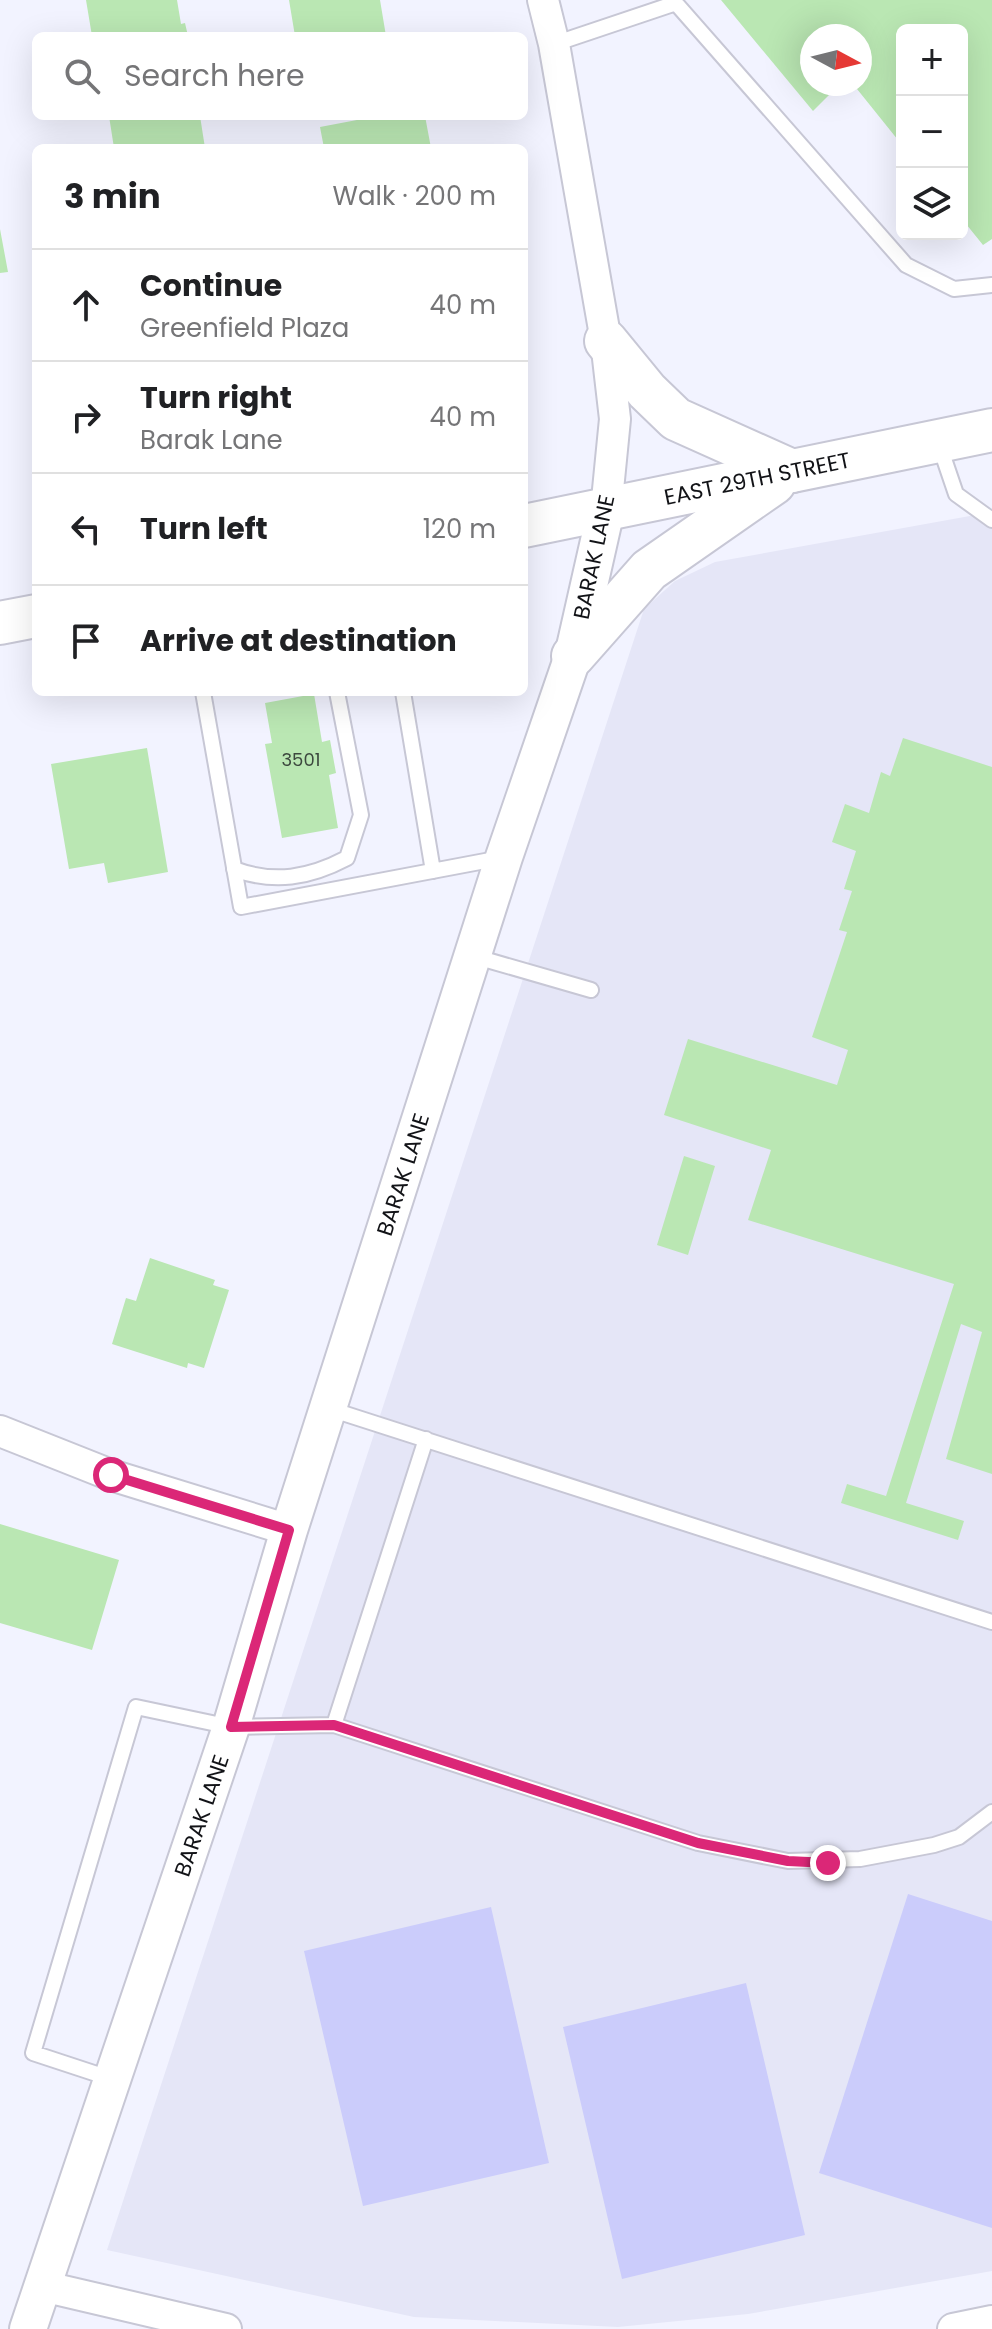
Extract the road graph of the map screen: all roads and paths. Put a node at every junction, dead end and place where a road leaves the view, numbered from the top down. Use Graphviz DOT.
graph roads {
  1 [pos="543,0"];
  2 [pos="675,2"];
  3 [pos="554,44"];
  4 [pos="992,285"];
  5 [pos="606,341"];
  6 [pos="992,430"];
  7 [pos="938,440"];
  8 [pos="792,471"];
  9 [pos="606,510"];
  10 [pos="992,520"];
  11 [pos="528,525"];
  12 [pos="32,617"];
  13 [pos="0,623"];
  14 [pos="573,656"];
  15 [pos="204,696"];
  16 [pos="338,696"];
  17 [pos="404,696"];
  18 [pos="504,857"];
  19 [pos="234,869"];
  20 [pos="433,871"];
  21 [pos="473,956"];
  22 [pos="591,990"];
  23 [pos="328,1409"];
  24 [pos="0,1431"];
  25 [pos="426,1439"];
  26 [pos="289,1530"];
  27 [pos="992,1622"];
  28 [pos="334,1725"];
  29 [pos="231,1727"];
  30 [pos="992,1812"];
  31 [pos="112,2079"];
  32 [pos="42,2286"];
  33 [pos="992,2321"];
  34 [pos="28,2329"];
  35 [pos="226,2329"];
  36 [pos="953,2329"];
  1 -- 3 [label="street, BARAK LANE"];
  2 -- 3 [label="lane"];
  2 -- 4 [label="lane"];
  3 -- 5 [label="street, BARAK LANE"];
  5 -- 8 [label="main road"];
  5 -- 9 [label="street, BARAK LANE"];
  6 -- 7 [label="main road, EAST 29TH STREET"];
  7 -- 8 [label="main road, EAST 29TH STREET"];
  7 -- 10 [label="lane"];
  8 -- 9 [label="main road, EAST 29TH STREET"];
  8 -- 14 [label="main road"];
  9 -- 11 [label="main road, EAST 29TH STREET"];
  9 -- 14 [label="street, BARAK LANE"];
  12 -- 13 [label="main road"];
  14 -- 18 [label="street, BARAK LANE"];
  15 -- 19 [label="lane"];
  16 -- 19 [label="lane"];
  17 -- 20 [label="lane"];
  18 -- 20 [label="lane"];
  18 -- 21 [label="street, BARAK LANE"];
  19 -- 20 [label="lane"];
  21 -- 22 [label="lane"];
  21 -- 23 [label="street, BARAK LANE"];
  23 -- 25 [label="lane"];
  23 -- 26 [label="street, BARAK LANE"];
  24 -- 26 [label="street"];
  25 -- 27 [label="lane"];
  25 -- 28 [label="lane"];
  26 -- 29 [label="street, BARAK LANE"];
  28 -- 29 [label="lane"];
  28 -- 30 [label="lane"];
  29 -- 31 [label="street, BARAK LANE"];
  29 -- 31 [label="lane"];
  31 -- 32 [label="street, BARAK LANE"];
  32 -- 34 [label="street, BARAK LANE"];
  32 -- 35 [label="street"];
  33 -- 36 [label="street"];
}
